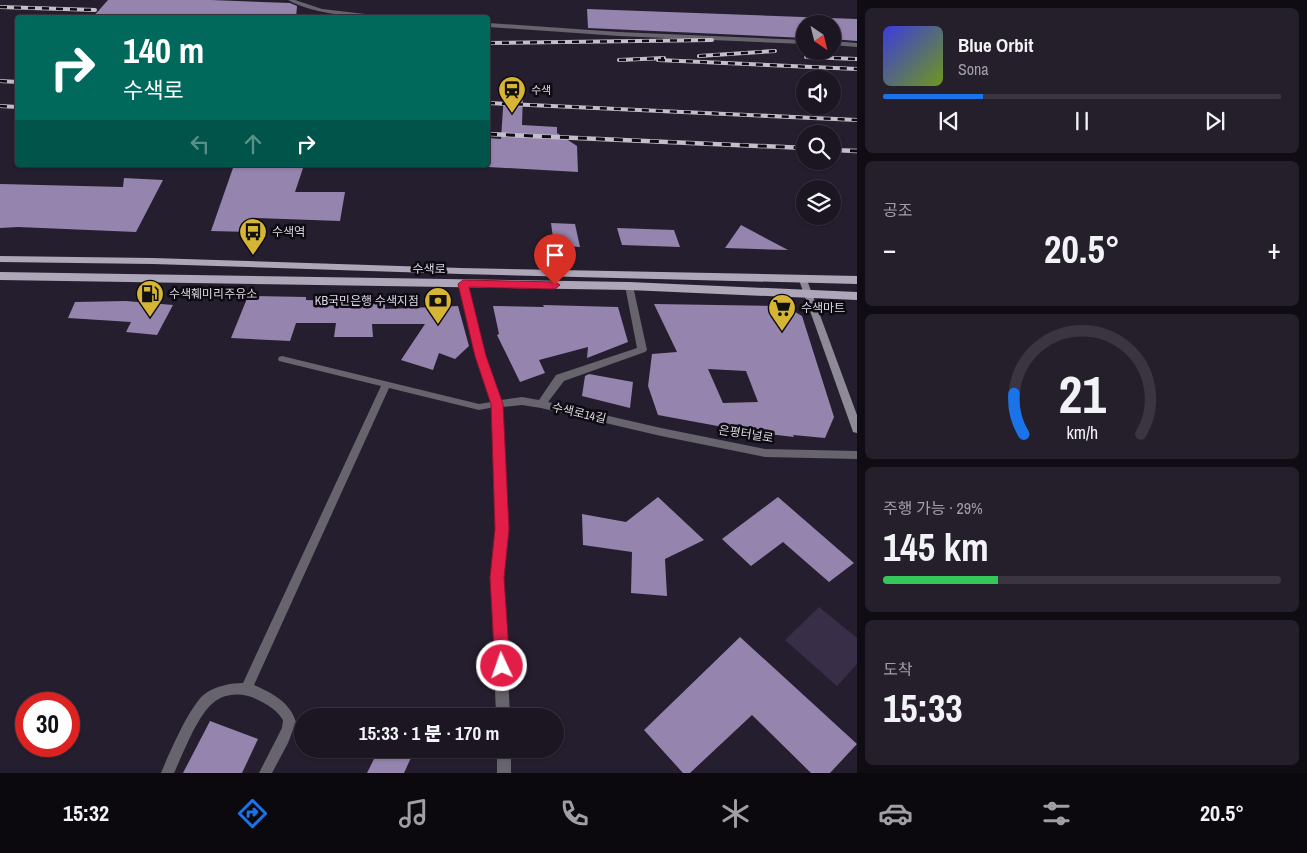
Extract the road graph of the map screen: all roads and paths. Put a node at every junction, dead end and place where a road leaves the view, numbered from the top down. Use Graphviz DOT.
graph roads {
  1 [pos="290,0"];
  2 [pos="369,15"];
  3 [pos="490,25"];
  4 [pos="796,42"];
  5 [pos="841,44"];
  6 [pos="857,45"];
  7 [pos="0,259"];
  8 [pos="76,260"];
  9 [pos="0,276"];
  10 [pos="69,277"];
  11 [pos="803,280"];
  12 [pos="857,280"];
  13 [pos="463,284"];
  14 [pos="629,286"];
  15 [pos="809,293"];
  16 [pos="857,296"];
  17 [pos="282,359"];
  18 [pos="386,385"];
  19 [pos="497,404"];
  20 [pos="541,404"];
  21 [pos="857,428"];
  22 [pos="661,432"];
  23 [pos="857,455"];
  24 [pos="246,688"];
  25 [pos="503,708"];
  26 [pos="504,758"];
  27 [pos="167,773"];
  28 [pos="265,773"];
  29 [pos="504,773"];
  1 -- 2 [label="lane"];
  3 -- 4 [label="lane"];
  5 -- 6 [label="lane"];
  7 -- 8 [label="main road, 수색로"];
  8 -- 10 [label="main road"];
  8 -- 11 [label="main road, 수색로"];
  9 -- 10 [label="main road, 수색로"];
  10 -- 13 [label="main road, 수색로"];
  11 -- 12 [label="main road, 수색로"];
  11 -- 15 [label="main road"];
  13 -- 14 [label="main road, 수색로"];
  13 -- 19 [label="street"];
  14 -- 15 [label="main road, 수색로"];
  14 -- 20 [label="street"];
  15 -- 16 [label="main road, 수색로"];
  15 -- 21 [label="main road"];
  17 -- 18 [label="lane"];
  18 -- 19 [label="lane"];
  18 -- 24 [label="lane"];
  19 -- 20 [label="street, 수색로14길"];
  19 -- 25 [label="street"];
  20 -- 22 [label="street, 수색로14길"];
  22 -- 23 [label="street, 은평터널로"];
  24 -- 27 [label="lane"];
  24 -- 28 [label="lane"];
  26 -- 29 [label="street"];
}
